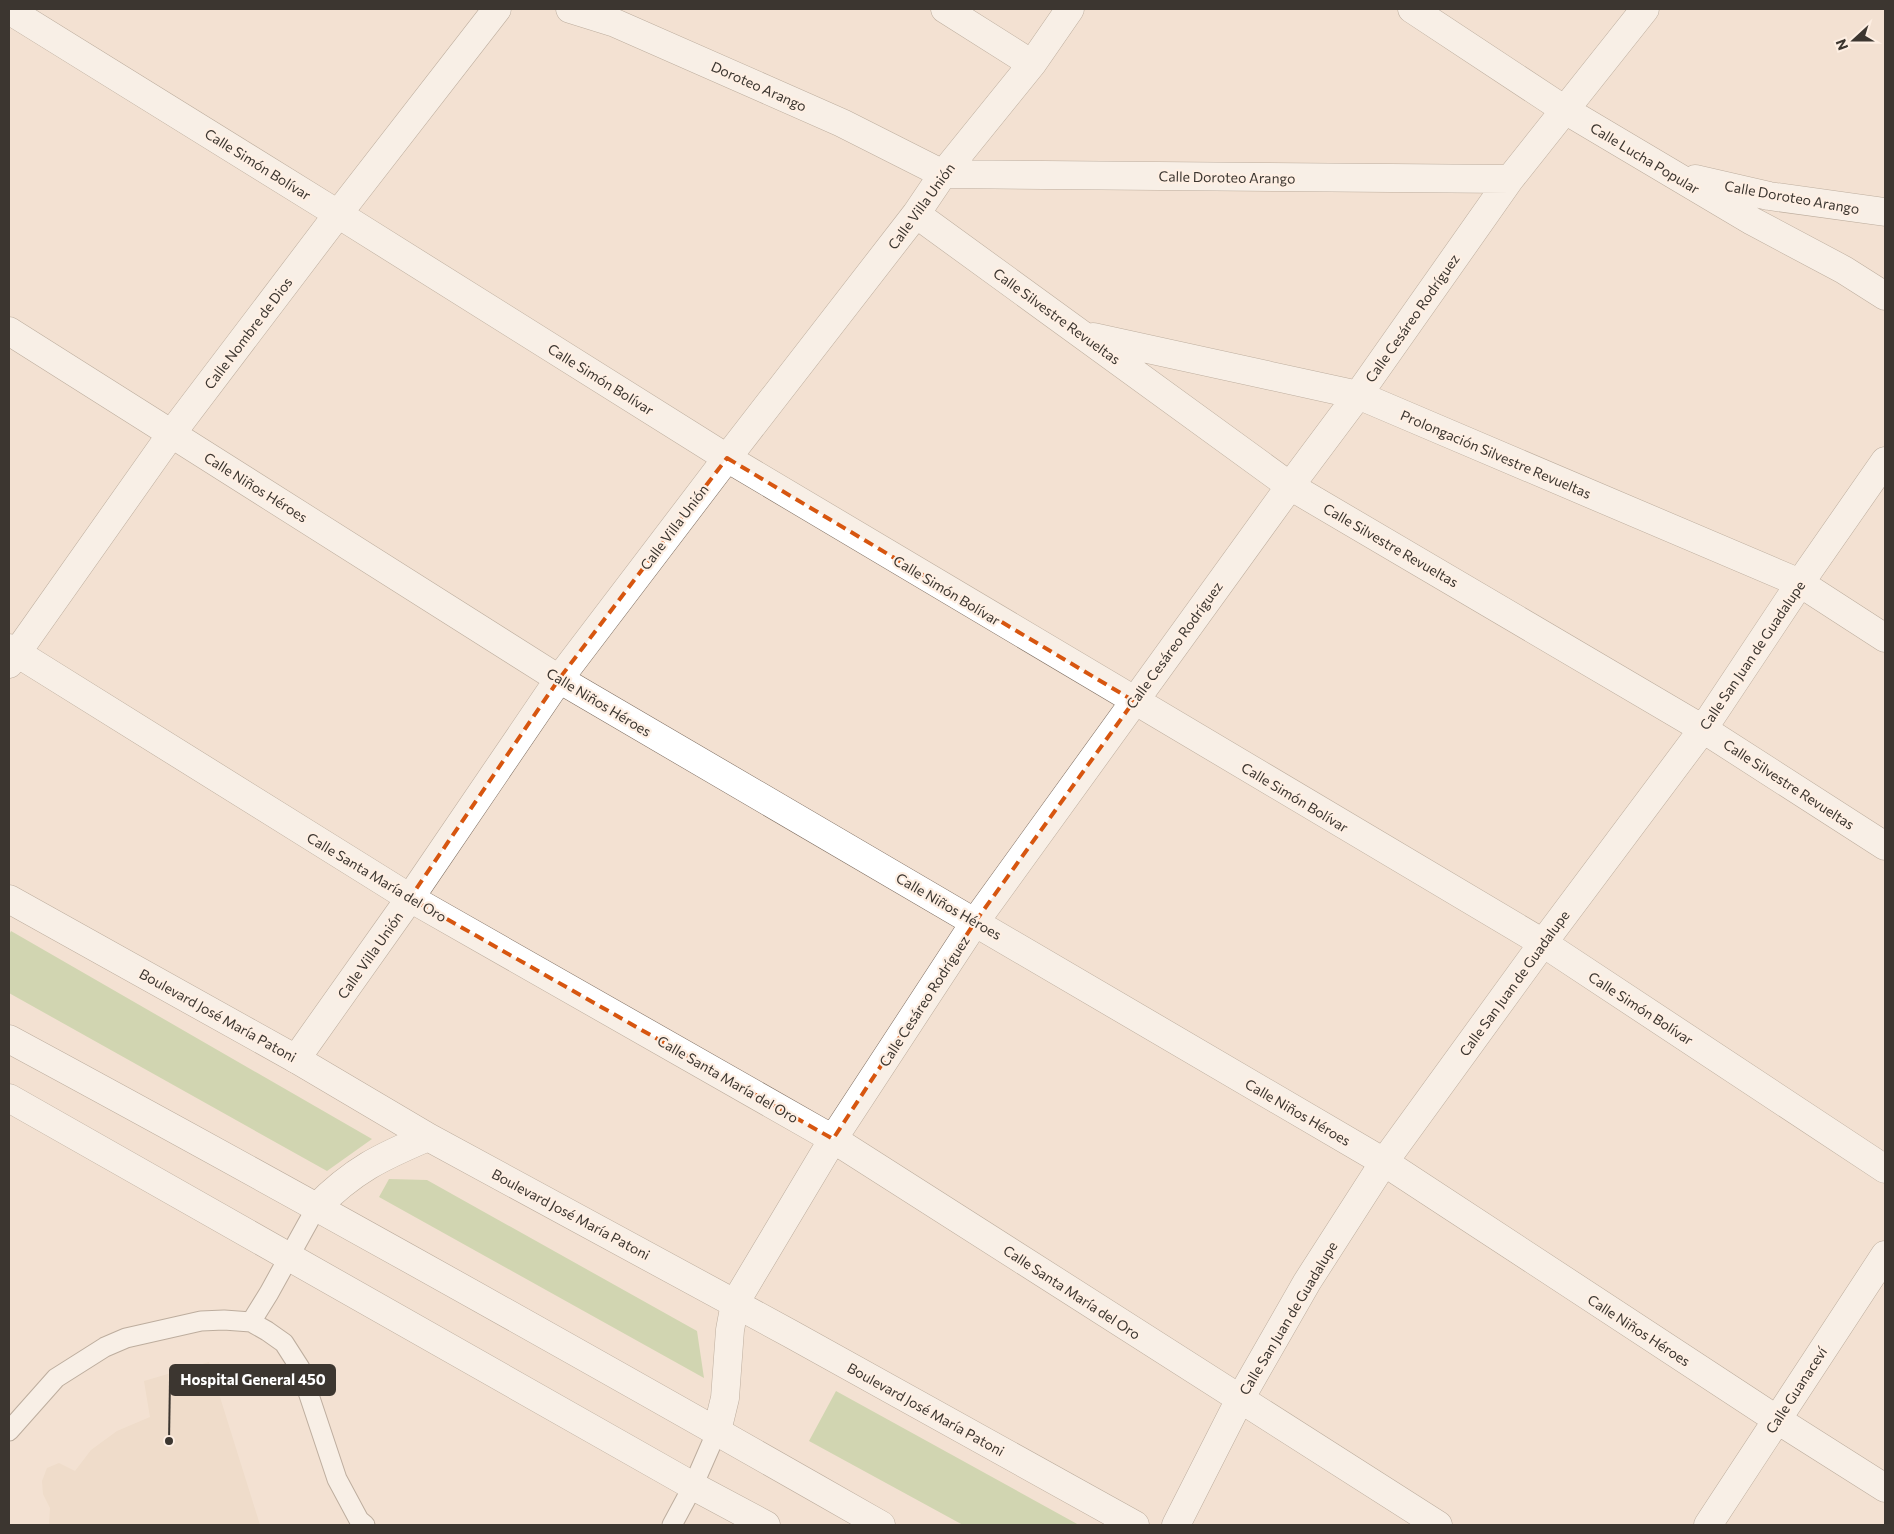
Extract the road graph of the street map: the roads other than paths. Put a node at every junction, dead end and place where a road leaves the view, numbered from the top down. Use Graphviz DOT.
graph roads {
  1 [pos="497,9"];
  2 [pos="570,9"];
  3 [pos="944,9"];
  4 [pos="1070,9"];
  5 [pos="1412,9"];
  6 [pos="1644,9"];
  7 [pos="9,10"];
  8 [pos="1032,64"];
  9 [pos="1565,110"];
  10 [pos="1670,173"];
  11 [pos="943,174"];
  12 [pos="1510,179"];
  13 [pos="1885,212"];
  14 [pos="338,214"];
  15 [pos="916,214"];
  16 [pos="1885,296"];
  17 [pos="9,331"];
  18 [pos="1082,335"];
  19 [pos="1358,395"];
  20 [pos="172,433"];
  21 [pos="726,458"];
  22 [pos="1885,461"];
  23 [pos="1290,486"];
  24 [pos="1800,583"];
  25 [pos="1885,638"];
  26 [pos="12,655"];
  27 [pos="560,679"];
  28 [pos="1134,701"];
  29 [pos="1703,729"];
  30 [pos="1885,846"];
  31 [pos="410,898"];
  32 [pos="9,900"];
  33 [pos="975,922"];
  34 [pos="1542,943"];
  35 [pos="9,1039"];
  36 [pos="296,1059"];
  37 [pos="9,1098"];
  38 [pos="428,1137"];
  39 [pos="834,1139"];
  40 [pos="1384,1162"];
  41 [pos="1885,1169"];
  42 [pos="316,1208"];
  43 [pos="1885,1255"];
  44 [pos="288,1256"];
  45 [pos="735,1303"];
  46 [pos="251,1322"];
  47 [pos="1240,1399"];
  48 [pos="1776,1420"];
  49 [pos="717,1431"];
  50 [pos="9,1432"];
  51 [pos="693,1486"];
  52 [pos="1885,1488"];
  53 [pos="365,1525"];
  54 [pos="672,1525"];
  55 [pos="766,1525"];
  56 [pos="881,1525"];
  57 [pos="1135,1525"];
  58 [pos="1176,1525"];
  59 [pos="1438,1525"];
  60 [pos="1708,1525"];
  1 -- 14 [label="street, Calle Nombre de Dios"];
  2 -- 11 [label="street, Doroteo Arango"];
  3 -- 8 [label="street"];
  4 -- 8 [label="street, Calle Villa Unión"];
  5 -- 9 [label="street, Calle Lucha Popular"];
  6 -- 9 [label="street, Calle Cesáreo Rodríguez"];
  7 -- 14 [label="street, Calle Simón Bolívar"];
  8 -- 11 [label="street, Calle Villa Unión"];
  9 -- 10 [label="street, Calle Lucha Popular"];
  9 -- 12 [label="street, Calle Cesáreo Rodríguez"];
  10 -- 13 [label="street, Calle Doroteo Arango"];
  10 -- 16 [label="street, Calle Lucha Popular"];
  11 -- 12 [label="street, Calle Doroteo Arango"];
  11 -- 15 [label="street, Calle Villa Unión"];
  12 -- 19 [label="street, Calle Cesáreo Rodríguez"];
  14 -- 20 [label="street, Calle Nombre de Dios"];
  14 -- 21 [label="street, Calle Simón Bolívar"];
  15 -- 18 [label="street, Calle Silvestre Revueltas"];
  15 -- 21 [label="street, Calle Villa Unión"];
  17 -- 20 [label="street, Calle Niños Héroes"];
  18 -- 19 [label="street, Prolongación Silvestre Revueltas"];
  18 -- 23 [label="street, Calle Silvestre Revueltas"];
  19 -- 23 [label="street, Calle Cesáreo Rodríguez"];
  19 -- 24 [label="street, Prolongación Silvestre Revueltas"];
  20 -- 26 [label="street, Calle Nombre de Dios"];
  20 -- 27 [label="street, Calle Niños Héroes"];
  21 -- 27 [label="street, Calle Villa Unión"];
  21 -- 28 [label="street, Calle Simón Bolívar"];
  22 -- 24 [label="street, Calle San Juan de Guadalupe"];
  23 -- 28 [label="street, Calle Cesáreo Rodríguez"];
  23 -- 29 [label="street, Calle Silvestre Revueltas"];
  24 -- 25 [label="street, Prolongación Silvestre Revueltas"];
  24 -- 29 [label="street, Calle San Juan de Guadalupe"];
  26 -- 31 [label="street, Calle Santa María del Oro"];
  27 -- 31 [label="street, Calle Villa Unión"];
  27 -- 33 [label="street, Calle Niños Héroes"];
  28 -- 33 [label="street, Calle Cesáreo Rodríguez"];
  28 -- 34 [label="street, Calle Simón Bolívar"];
  29 -- 30 [label="street, Calle Silvestre Revueltas"];
  29 -- 34 [label="street, Calle San Juan de Guadalupe"];
  31 -- 36 [label="street, Calle Villa Unión"];
  31 -- 39 [label="street, Calle Santa María del Oro"];
  32 -- 36 [label="street, Boulevard José María Patoni"];
  33 -- 39 [label="street, Calle Cesáreo Rodríguez"];
  33 -- 40 [label="street, Calle Niños Héroes"];
  34 -- 40 [label="street, Calle San Juan de Guadalupe"];
  34 -- 41 [label="street, Calle Simón Bolívar"];
  35 -- 42 [label="street"];
  36 -- 38 [label="street, Boulevard José María Patoni"];
  37 -- 44 [label="street"];
  38 -- 42 [label="street"];
  38 -- 45 [label="street, Boulevard José María Patoni"];
  39 -- 45 [label="street, Calle Cesáreo Rodríguez"];
  39 -- 47 [label="street, Calle Santa María del Oro"];
  40 -- 47 [label="street, Calle San Juan de Guadalupe"];
  40 -- 48 [label="street, Calle Niños Héroes"];
  42 -- 44 [label="lane"];
  42 -- 49 [label="street"];
  43 -- 48 [label="street, Calle Guanaceví"];
  44 -- 46 [label="lane"];
  44 -- 51 [label="street"];
  45 -- 49 [label="street"];
  45 -- 57 [label="street, Boulevard José María Patoni"];
  46 -- 50 [label="lane"];
  46 -- 53 [label="lane"];
  47 -- 58 [label="street, Calle San Juan de Guadalupe"];
  47 -- 59 [label="street, Calle Santa María del Oro"];
  48 -- 52 [label="street, Calle Niños Héroes"];
  48 -- 60 [label="street, Calle Guanaceví"];
  49 -- 51 [label="lane"];
  49 -- 56 [label="street"];
  51 -- 54 [label="lane"];
  51 -- 55 [label="street"];
}
